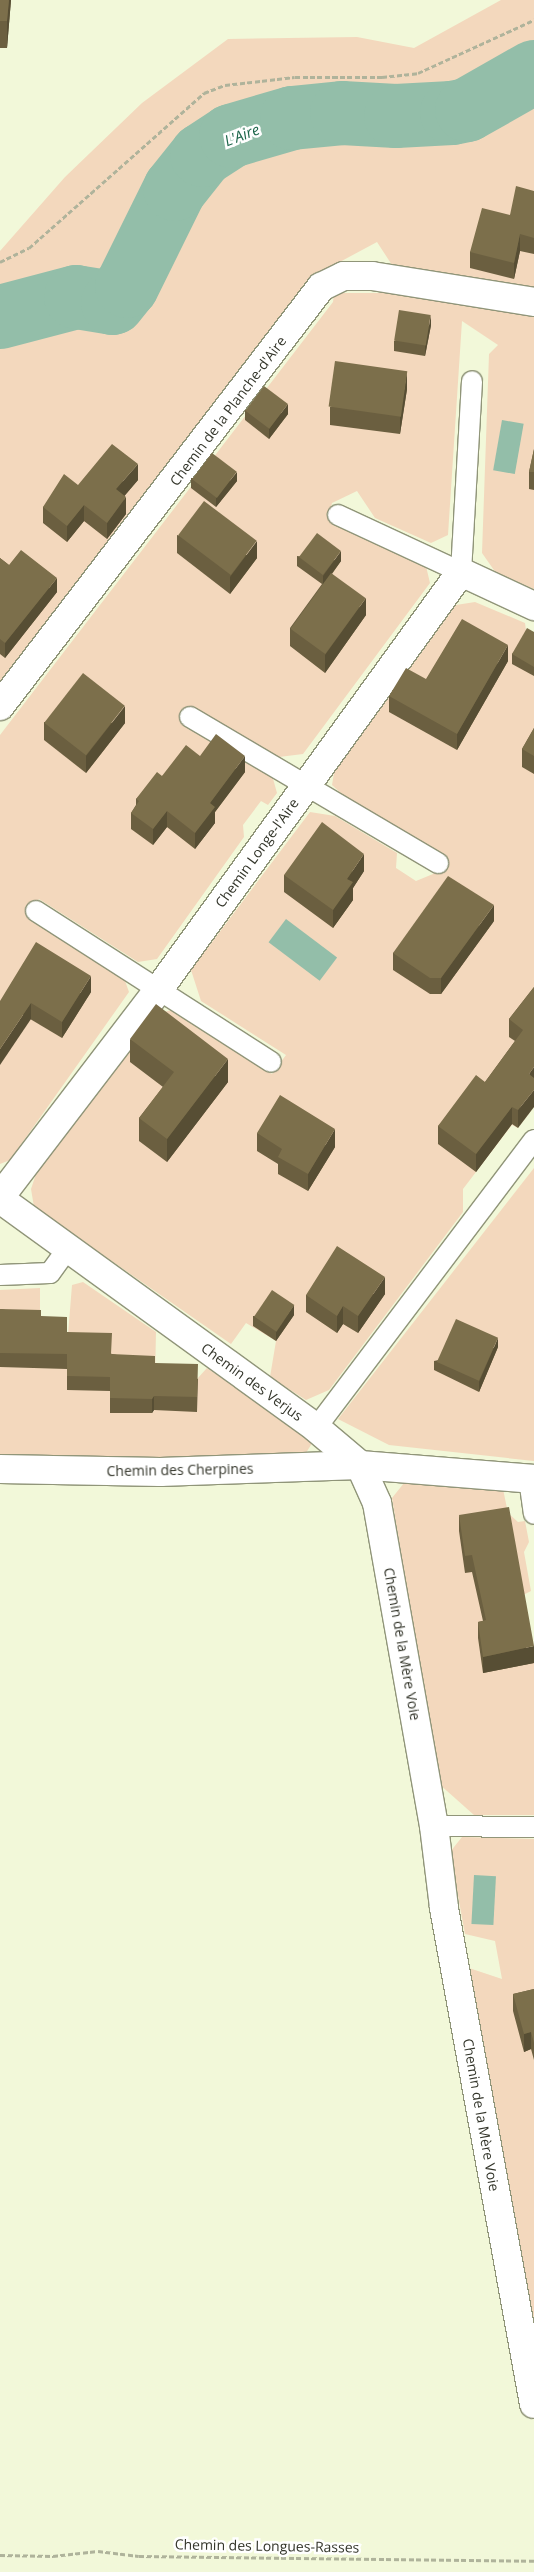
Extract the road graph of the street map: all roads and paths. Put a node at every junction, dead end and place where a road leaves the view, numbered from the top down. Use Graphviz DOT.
graph roads {
  1 [pos="534,20"];
  2 [pos="0,262"];
  3 [pos="534,302"];
  4 [pos="472,381"];
  5 [pos="338,515"];
  6 [pos="461,572"];
  7 [pos="534,606"];
  8 [pos="0,706"];
  9 [pos="190,717"];
  10 [pos="307,785"];
  11 [pos="438,863"];
  12 [pos="36,911"];
  13 [pos="159,989"];
  14 [pos="271,1062"];
  15 [pos="534,1140"];
  16 [pos="0,1198"];
  17 [pos="68,1248"];
  18 [pos="0,1275"];
  19 [pos="316,1428"];
  20 [pos="360,1465"];
  21 [pos="0,1469"];
  22 [pos="532,1479"];
  23 [pos="534,1514"];
  24 [pos="434,1826"];
  25 [pos="534,1827"];
  26 [pos="534,2404"];
  27 [pos="0,2555"];
  28 [pos="534,2561"];
  1 -- 2 [label="path"];
  3 -- 8 [label="street, Chemin de la Planche-d'Aire"];
  4 -- 6 [label="lane"];
  5 -- 6 [label="lane"];
  6 -- 7 [label="street"];
  6 -- 10 [label="street, Chemin Longe-l'Aire"];
  9 -- 10 [label="lane"];
  10 -- 11 [label="lane"];
  10 -- 13 [label="street, Chemin Longe-l'Aire"];
  12 -- 13 [label="lane"];
  13 -- 14 [label="lane"];
  13 -- 16 [label="street, Chemin Longe-l'Aire"];
  15 -- 19 [label="lane"];
  16 -- 17 [label="street, Chemin des Verjus"];
  17 -- 18 [label="lane"];
  17 -- 19 [label="street, Chemin des Verjus"];
  19 -- 20 [label="street, Chemin des Verjus"];
  20 -- 21 [label="street, Chemin des Cherpines"];
  20 -- 22 [label="street"];
  20 -- 24 [label="street, Chemin de la Mère Voie"];
  22 -- 23 [label="lane"];
  24 -- 25 [label="lane"];
  24 -- 26 [label="street, Chemin de la Mère Voie"];
  27 -- 28 [label="path, Chemin des Longues-Rasses"];
}
